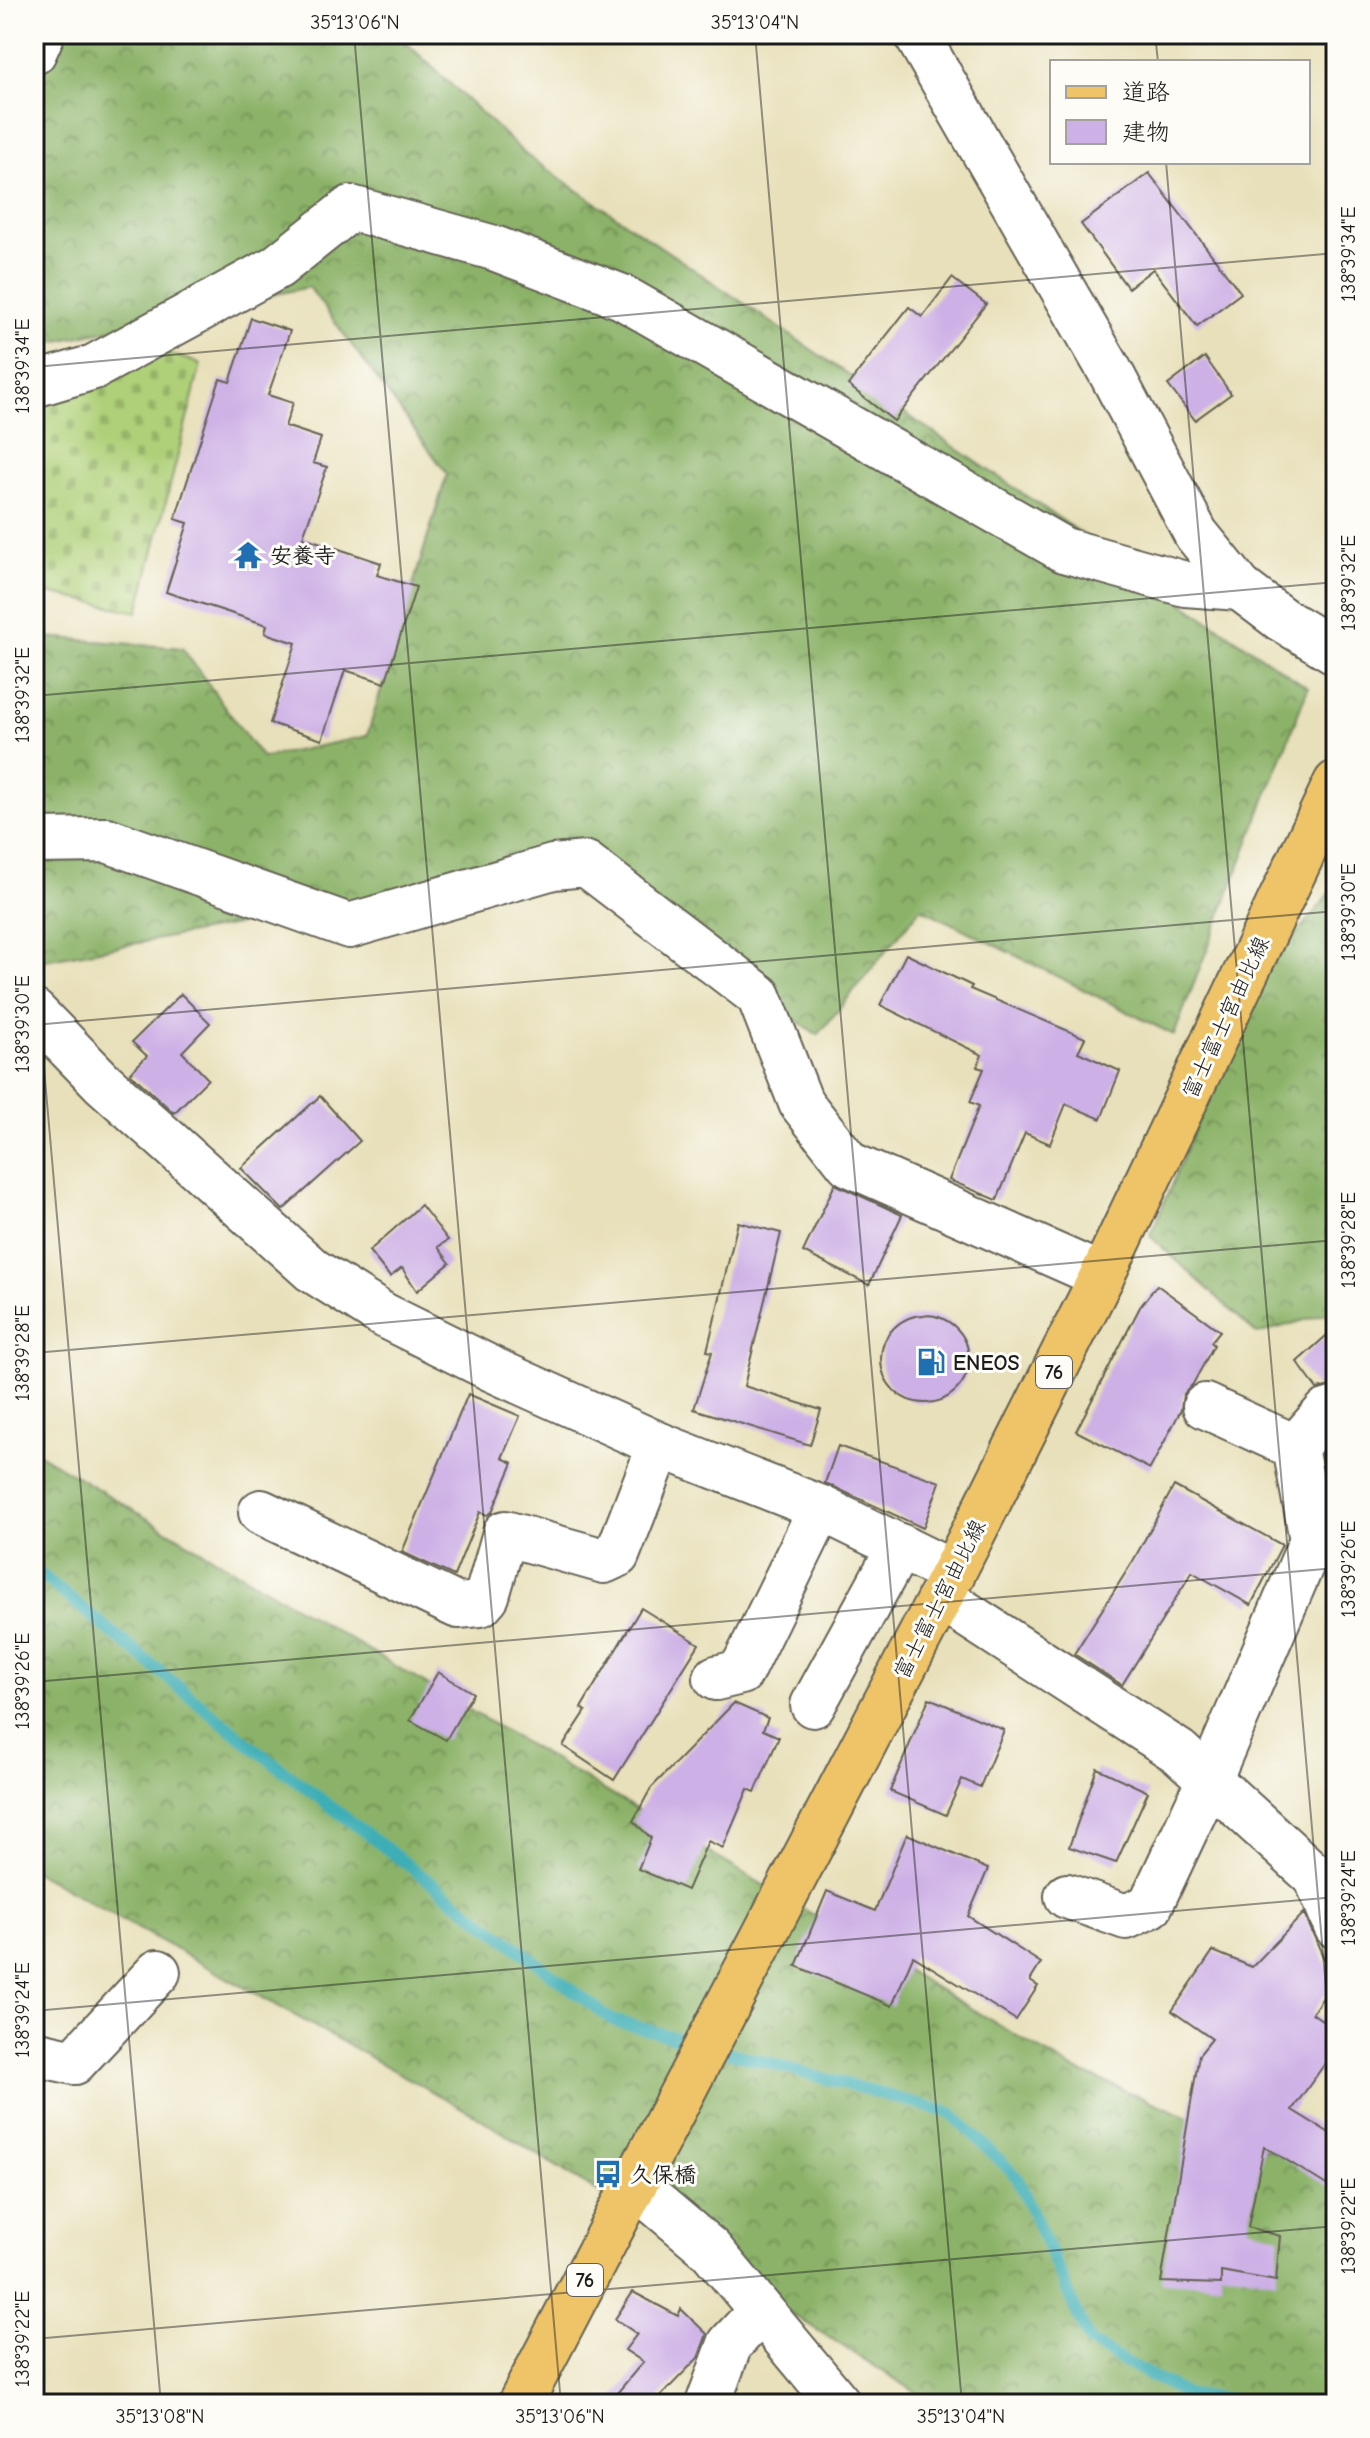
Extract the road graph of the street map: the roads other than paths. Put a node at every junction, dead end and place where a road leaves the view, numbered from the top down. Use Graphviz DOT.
graph roads {
  1 [pos="42,34"];
  2 [pos="916,34"];
  3 [pos="34,52"];
  4 [pos="34,385"];
  5 [pos="1240,588"];
  6 [pos="1336,652"];
  7 [pos="1336,783"];
  8 [pos="34,841"];
  9 [pos="34,1012"];
  10 [pos="1102,1276"];
  11 [pos="1205,1406"];
  12 [pos="1336,1409"];
  13 [pos="660,1445"];
  14 [pos="1295,1447"];
  15 [pos="821,1508"];
  16 [pos="261,1512"];
  17 [pos="900,1546"];
  18 [pos="946,1585"];
  19 [pos="716,1678"];
  20 [pos="813,1705"];
  21 [pos="1210,1778"];
  22 [pos="1067,1896"];
  23 [pos="1336,1926"];
  24 [pos="158,1972"];
  25 [pos="34,2053"];
  26 [pos="642,2171"];
  27 [pos="760,2312"];
  28 [pos="520,2404"];
  29 [pos="708,2404"];
  30 [pos="839,2404"];
  1 -- 3 [label="street"];
  2 -- 5 [label="street"];
  4 -- 5 [label="street"];
  5 -- 6 [label="street"];
  7 -- 10 [label="main road, 富士富士宮由比線 / 76"];
  8 -- 10 [label="street"];
  9 -- 13 [label="street"];
  10 -- 18 [label="main road, 富士富士宮由比線 / 76"];
  11 -- 14 [label="street"];
  12 -- 14 [label="street"];
  13 -- 15 [label="street"];
  13 -- 16 [label="street"];
  14 -- 21 [label="street"];
  15 -- 17 [label="street"];
  15 -- 19 [label="street"];
  17 -- 18 [label="street"];
  17 -- 20 [label="street"];
  18 -- 21 [label="street"];
  18 -- 26 [label="main road, 富士富士宮由比線 / 76"];
  21 -- 22 [label="street"];
  21 -- 23 [label="street"];
  24 -- 25 [label="street"];
  26 -- 27 [label="street"];
  26 -- 28 [label="main road, 富士富士宮由比線 / 76"];
  27 -- 29 [label="street"];
  27 -- 30 [label="street"];
}
